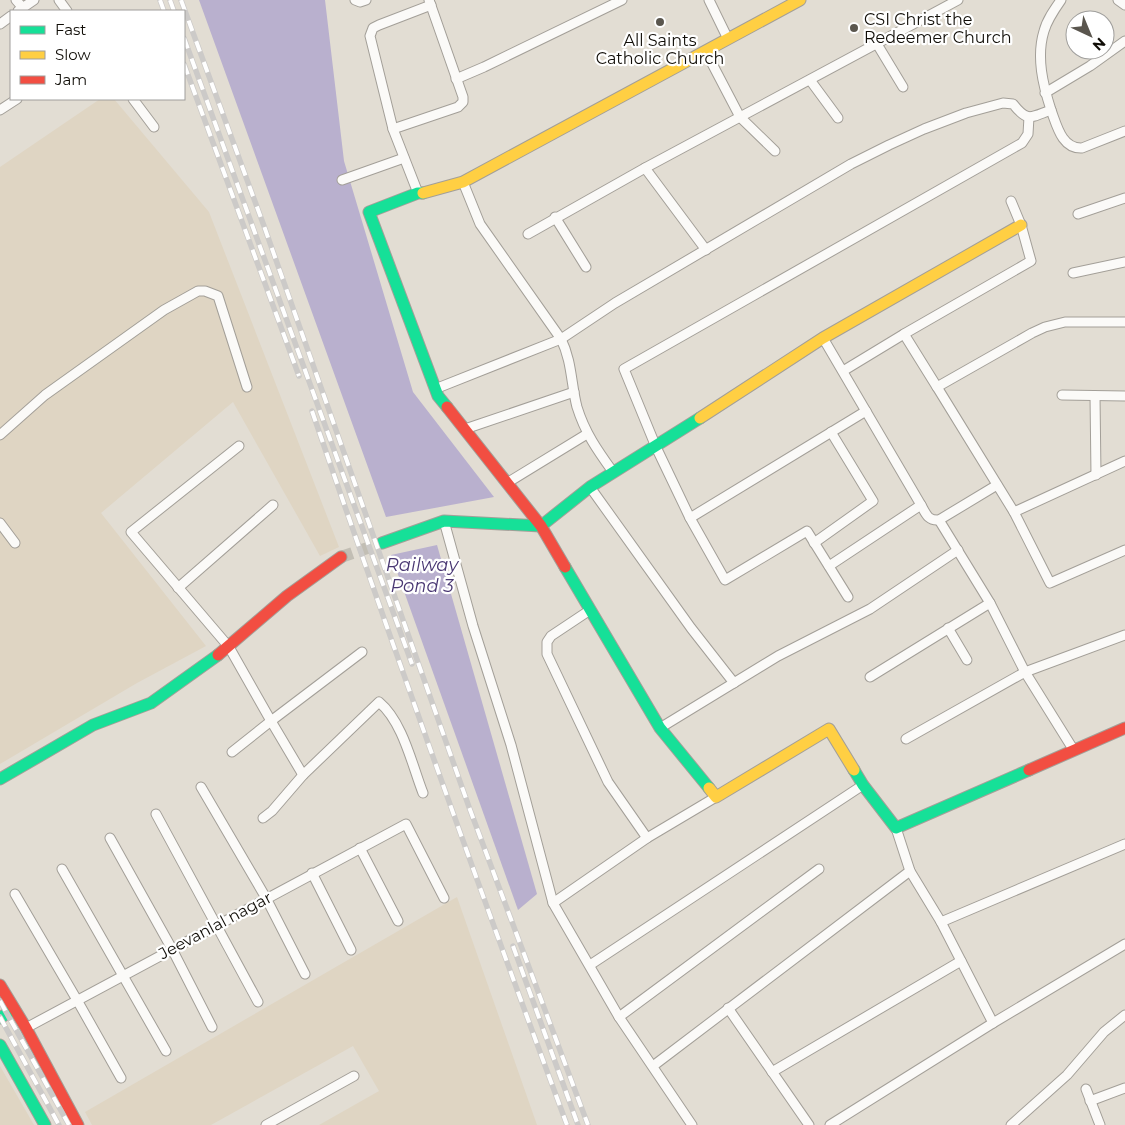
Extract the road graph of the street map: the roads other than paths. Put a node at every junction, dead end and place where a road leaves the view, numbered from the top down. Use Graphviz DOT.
graph roads {
  1 [pos="16,0"];
  2 [pos="34,0"];
  3 [pos="355,0"];
  4 [pos="366,0"];
  5 [pos="622,0"];
  6 [pos="709,0"];
  7 [pos="800,0"];
  8 [pos="958,0"];
  9 [pos="1061,0"];
  10 [pos="1118,0"];
  11 [pos="430,3"];
  12 [pos="1125,5"];
  13 [pos="20,10"];
  14 [pos="728,39"];
  15 [pos="1125,41"];
  16 [pos="877,44"];
  17 [pos="706,52"];
  18 [pos="456,79"];
  19 [pos="810,80"];
  20 [pos="904,87"];
  21 [pos="1045,93"];
  22 [pos="15,100"];
  23 [pos="133,100"];
  24 [pos="0,110"];
  25 [pos="1051,110"];
  26 [pos="740,117"];
  27 [pos="1029,117"];
  28 [pos="838,118"];
  29 [pos="154,127"];
  30 [pos="393,129"];
  31 [pos="1125,131"];
  32 [pos="775,151"];
  33 [pos="404,158"];
  34 [pos="645,168"];
  35 [pos="342,180"];
  36 [pos="462,182"];
  37 [pos="418,193"];
  38 [pos="1125,198"];
  39 [pos="1011,201"];
  40 [pos="1078,214"];
  41 [pos="555,217"];
  42 [pos="1021,225"];
  43 [pos="528,234"];
  44 [pos="706,250"];
  45 [pos="1125,262"];
  46 [pos="586,267"];
  47 [pos="1073,273"];
  48 [pos="1125,322"];
  49 [pos="904,334"];
  50 [pos="823,338"];
  51 [pos="561,339"];
  52 [pos="843,371"];
  53 [pos="248,387"];
  54 [pos="937,387"];
  55 [pos="435,389"];
  56 [pos="574,392"];
  57 [pos="1062,395"];
  58 [pos="1095,396"];
  59 [pos="1125,396"];
  60 [pos="866,411"];
  61 [pos="464,429"];
  62 [pos="831,432"];
  63 [pos="587,434"];
  64 [pos="0,435"];
  65 [pos="239,446"];
  66 [pos="656,446"];
  67 [pos="1125,461"];
  68 [pos="613,472"];
  69 [pos="1096,475"];
  70 [pos="507,483"];
  71 [pos="998,485"];
  72 [pos="590,487"];
  73 [pos="921,505"];
  74 [pos="272,506"];
  75 [pos="1014,512"];
  76 [pos="690,518"];
  77 [pos="939,520"];
  78 [pos="444,521"];
  79 [pos="0,523"];
  80 [pos="541,526"];
  81 [pos="382,543"];
  82 [pos="814,543"];
  83 [pos="15,544"];
  84 [pos="958,550"];
  85 [pos="1125,550"];
  86 [pos="341,557"];
  87 [pos="829,566"];
  88 [pos="178,588"];
  89 [pos="848,597"];
  90 [pos="990,603"];
  91 [pos="590,610"];
  92 [pos="948,628"];
  93 [pos="1125,635"];
  94 [pos="229,647"];
  95 [pos="362,652"];
  96 [pos="967,660"];
  97 [pos="1025,672"];
  98 [pos="870,677"];
  99 [pos="734,684"];
  100 [pos="271,721"];
  101 [pos="660,728"];
  102 [pos="1125,728"];
  103 [pos="906,740"];
  104 [pos="1073,749"];
  105 [pos="232,752"];
  106 [pos="303,775"];
  107 [pos="0,779"];
  108 [pos="863,785"];
  109 [pos="201,787"];
  110 [pos="423,793"];
  111 [pos="716,796"];
  112 [pos="156,814"];
  113 [pos="263,818"];
  114 [pos="896,828"];
  115 [pos="110,838"];
  116 [pos="647,838"];
  117 [pos="1125,844"];
  118 [pos="360,848"];
  119 [pos="62,868"];
  120 [pos="820,869"];
  121 [pos="910,871"];
  122 [pos="312,873"];
  123 [pos="15,894"];
  124 [pos="266,898"];
  125 [pos="444,898"];
  126 [pos="553,903"];
  127 [pos="398,921"];
  128 [pos="941,922"];
  129 [pos="217,924"];
  130 [pos="1125,944"];
  131 [pos="172,949"];
  132 [pos="350,950"];
  133 [pos="961,961"];
  134 [pos="590,965"];
  135 [pos="305,974"];
  136 [pos="122,976"];
  137 [pos="0,985"];
  138 [pos="77,1000"];
  139 [pos="258,1002"];
  140 [pos="728,1008"];
  141 [pos="14,1009"];
  142 [pos="1125,1015"];
  143 [pos="0,1018"];
  144 [pos="619,1018"];
  145 [pos="993,1023"];
  146 [pos="212,1027"];
  147 [pos="26,1028"];
  148 [pos="0,1045"];
  149 [pos="166,1051"];
  150 [pos="653,1066"];
  151 [pos="772,1072"];
  152 [pos="354,1076"];
  153 [pos="121,1078"];
  154 [pos="1125,1088"];
  155 [pos="1086,1089"];
  156 [pos="1090,1101"];
  157 [pos="45,1125"];
  158 [pos="78,1125"];
  159 [pos="266,1125"];
  160 [pos="692,1125"];
  161 [pos="809,1125"];
  162 [pos="830,1125"];
  163 [pos="1011,1125"];
  164 [pos="1100,1125"];
  1 -- 13 [label="street"];
  2 -- 13 [label="street"];
  3 -- 4 [label="street"];
  5 -- 18 [label="street"];
  6 -- 14 [label="street"];
  7 -- 14 [label="street"];
  8 -- 16 [label="street"];
  9 -- 21 [label="street"];
  10 -- 12 [label="street"];
  11 -- 18 [label="street"];
  11 -- 30 [label="street"];
  14 -- 17 [label="street"];
  15 -- 21 [label="street"];
  16 -- 19 [label="street"];
  16 -- 20 [label="street"];
  17 -- 26 [label="street"];
  17 -- 36 [label="street"];
  18 -- 30 [label="street"];
  19 -- 26 [label="street"];
  19 -- 28 [label="street"];
  21 -- 25 [label="street"];
  22 -- 24 [label="street"];
  23 -- 29 [label="street"];
  25 -- 27 [label="street"];
  25 -- 31 [label="street"];
  26 -- 32 [label="street"];
  26 -- 34 [label="street"];
  27 -- 44 [label="street"];
  27 -- 66 [label="street"];
  30 -- 33 [label="street"];
  33 -- 35 [label="street"];
  33 -- 37 [label="street"];
  34 -- 41 [label="street"];
  34 -- 44 [label="street"];
  36 -- 37 [label="street"];
  36 -- 51 [label="street"];
  37 -- 55 [label="street"];
  38 -- 40 [label="street"];
  39 -- 42 [label="street"];
  41 -- 43 [label="street"];
  41 -- 46 [label="street"];
  42 -- 49 [label="street"];
  42 -- 50 [label="street"];
  44 -- 51 [label="street"];
  45 -- 47 [label="street"];
  48 -- 54 [label="street"];
  49 -- 52 [label="street"];
  49 -- 54 [label="street"];
  50 -- 52 [label="street"];
  50 -- 66 [label="street"];
  51 -- 55 [label="street"];
  51 -- 56 [label="street"];
  52 -- 60 [label="street"];
  53 -- 64 [label="street"];
  54 -- 71 [label="street"];
  55 -- 61 [label="street"];
  56 -- 61 [label="street"];
  56 -- 63 [label="street"];
  57 -- 58 [label="street"];
  58 -- 59 [label="street"];
  58 -- 69 [label="street"];
  60 -- 62 [label="street"];
  60 -- 73 [label="street"];
  61 -- 70 [label="street"];
  62 -- 76 [label="street"];
  62 -- 82 [label="street"];
  63 -- 68 [label="street"];
  63 -- 70 [label="street"];
  65 -- 88 [label="street"];
  66 -- 68 [label="street"];
  66 -- 76 [label="street"];
  67 -- 69 [label="street"];
  68 -- 72 [label="street"];
  69 -- 75 [label="street"];
  70 -- 80 [label="street"];
  71 -- 75 [label="street"];
  71 -- 77 [label="street"];
  72 -- 80 [label="street"];
  72 -- 99 [label="street"];
  73 -- 77 [label="street"];
  73 -- 87 [label="street"];
  74 -- 88 [label="street"];
  75 -- 85 [label="street"];
  76 -- 82 [label="street"];
  77 -- 84 [label="street"];
  78 -- 80 [label="street"];
  78 -- 81 [label="street"];
  78 -- 126 [label="street"];
  79 -- 83 [label="street"];
  80 -- 91 [label="street"];
  82 -- 87 [label="street"];
  84 -- 90 [label="street"];
  84 -- 99 [label="street"];
  86 -- 94 [label="street"];
  87 -- 89 [label="street"];
  88 -- 94 [label="street"];
  90 -- 92 [label="street"];
  90 -- 97 [label="street"];
  91 -- 101 [label="street"];
  91 -- 116 [label="street"];
  92 -- 96 [label="street"];
  92 -- 98 [label="street"];
  93 -- 97 [label="street"];
  94 -- 100 [label="street"];
  94 -- 107 [label="street"];
  95 -- 100 [label="street"];
  97 -- 103 [label="street"];
  97 -- 104 [label="street"];
  99 -- 101 [label="street"];
  100 -- 105 [label="street"];
  100 -- 106 [label="street"];
  101 -- 111 [label="street"];
  102 -- 104 [label="street"];
  104 -- 114 [label="street"];
  106 -- 110 [label="street"];
  106 -- 113 [label="street"];
  108 -- 111 [label="street"];
  108 -- 114 [label="street"];
  108 -- 134 [label="street"];
  109 -- 124 [label="street"];
  111 -- 116 [label="street"];
  112 -- 129 [label="street"];
  114 -- 121 [label="street"];
  115 -- 131 [label="street"];
  116 -- 126 [label="street"];
  117 -- 128 [label="street"];
  118 -- 122 [label="street, Jeevanlal nagar"];
  118 -- 125 [label="street, Jeevanlal nagar"];
  118 -- 127 [label="street"];
  119 -- 136 [label="street"];
  120 -- 144 [label="street"];
  121 -- 128 [label="street"];
  121 -- 140 [label="street"];
  122 -- 124 [label="street, Jeevanlal nagar"];
  122 -- 132 [label="street"];
  123 -- 138 [label="street"];
  124 -- 129 [label="street, Jeevanlal nagar"];
  124 -- 135 [label="street"];
  126 -- 134 [label="street"];
  128 -- 133 [label="street"];
  129 -- 131 [label="street, Jeevanlal nagar"];
  129 -- 139 [label="street"];
  130 -- 145 [label="street"];
  131 -- 136 [label="street, Jeevanlal nagar"];
  131 -- 146 [label="street"];
  133 -- 145 [label="street"];
  133 -- 151 [label="street"];
  134 -- 144 [label="street"];
  136 -- 138 [label="street, Jeevanlal nagar"];
  136 -- 149 [label="street"];
  137 -- 141 [label="street"];
  138 -- 147 [label="street, Jeevanlal nagar"];
  138 -- 153 [label="street"];
  140 -- 150 [label="street"];
  140 -- 151 [label="street"];
  141 -- 143 [label="street"];
  141 -- 147 [label="street"];
  142 -- 163 [label="street"];
  144 -- 150 [label="street"];
  145 -- 162 [label="street"];
  147 -- 158 [label="street"];
  148 -- 157 [label="street"];
  150 -- 160 [label="street"];
  151 -- 161 [label="street"];
  152 -- 159 [label="street"];
  154 -- 156 [label="street"];
  155 -- 156 [label="street"];
  156 -- 164 [label="street"];
}
